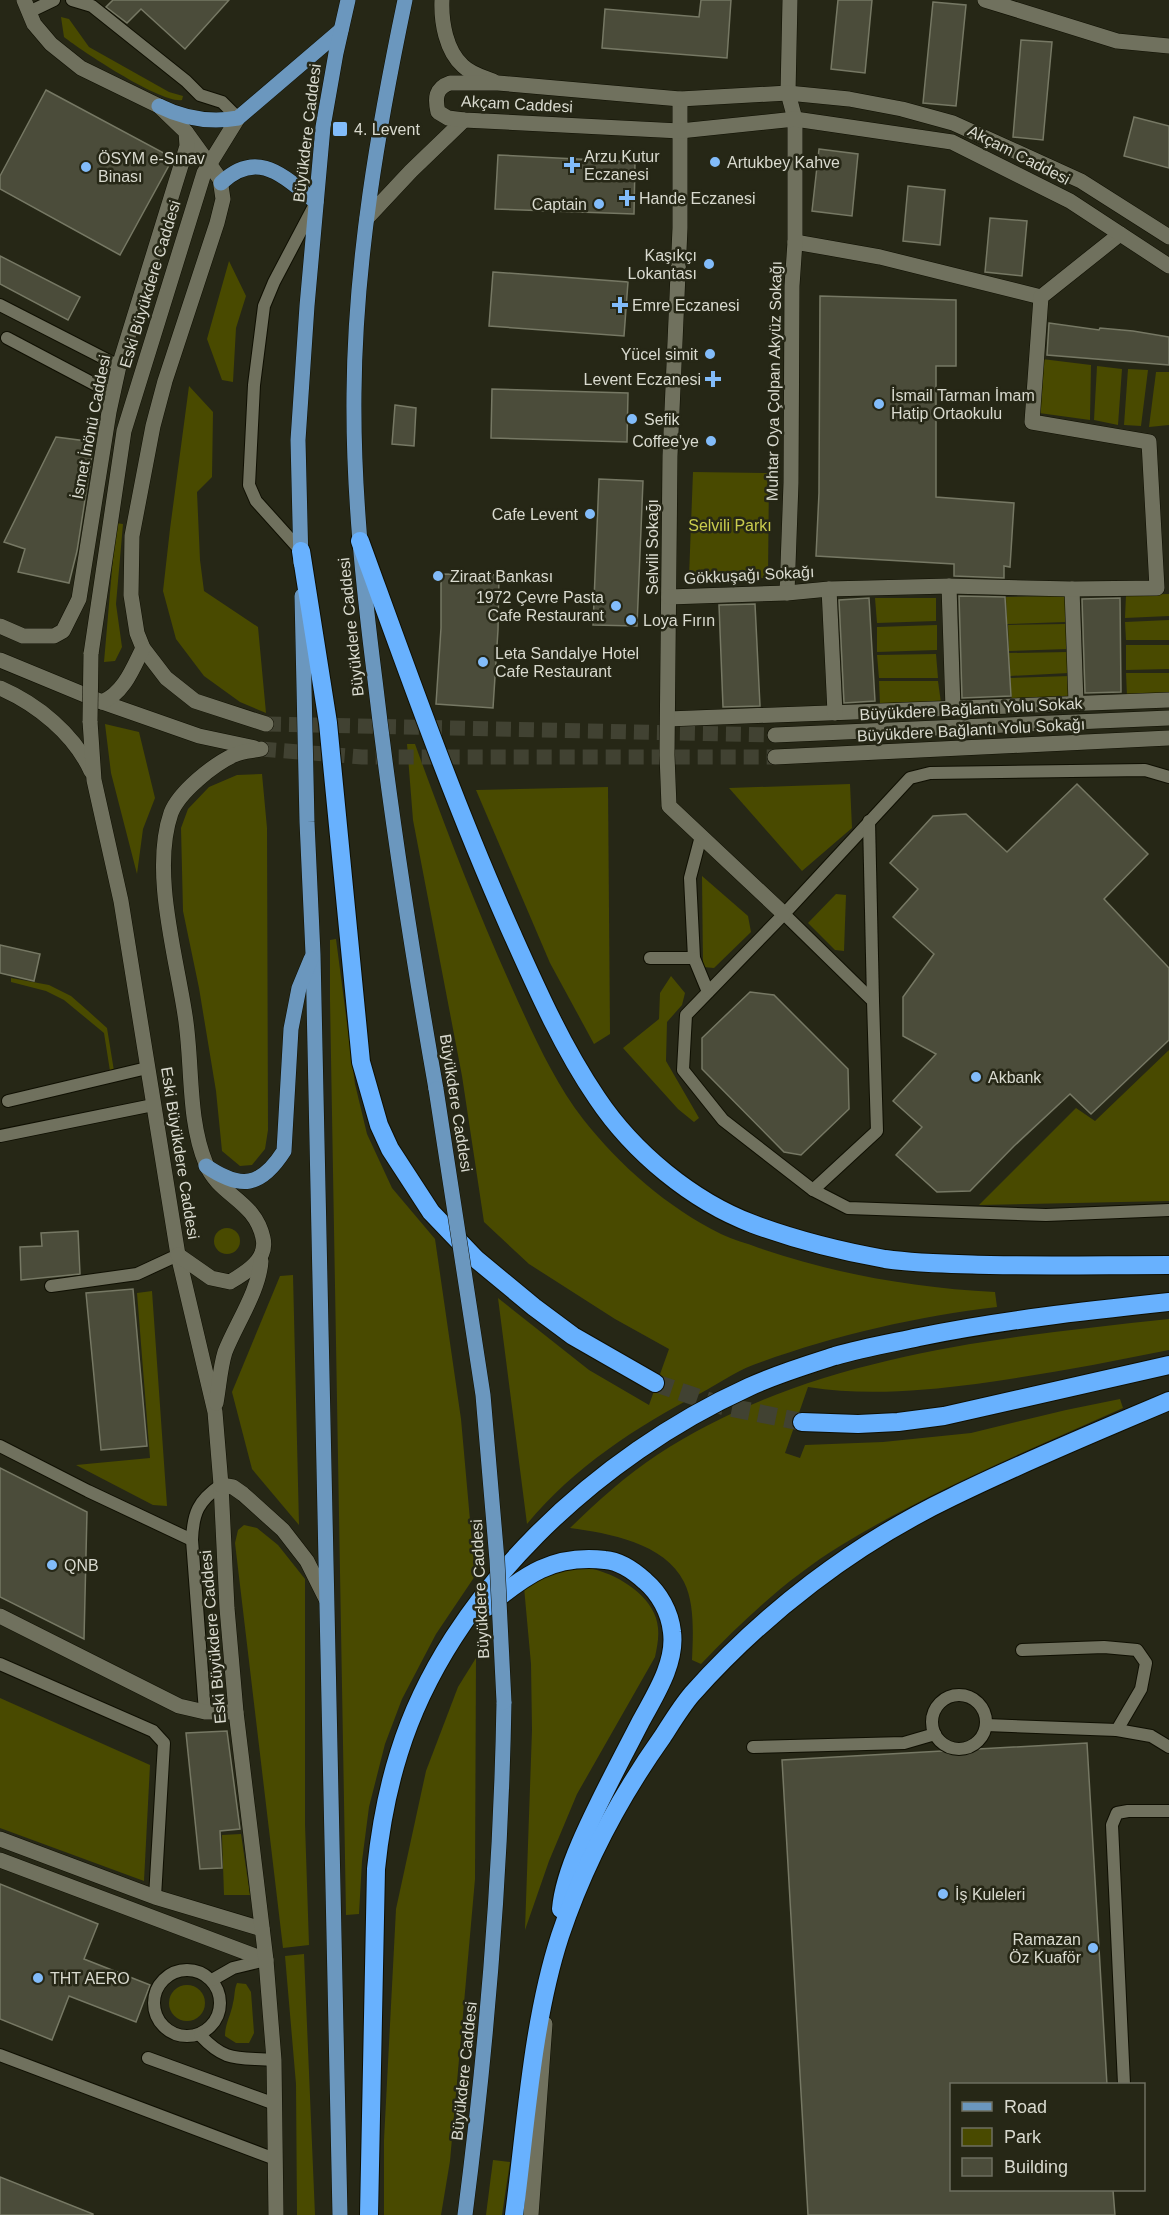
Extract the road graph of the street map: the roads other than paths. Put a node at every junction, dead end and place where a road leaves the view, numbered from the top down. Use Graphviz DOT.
graph roads {
  1 [pos="54,0"];
  2 [pos="72,0"];
  3 [pos="336,0"];
  4 [pos="348,0"];
  5 [pos="405,0"];
  6 [pos="441,0"];
  7 [pos="790,0"];
  8 [pos="985,0"];
  9 [pos="27,6"];
  10 [pos="341,30"];
  11 [pos="1169,46"];
  12 [pos="498,83"];
  13 [pos="788,93"];
  14 [pos="680,99"];
  15 [pos="159,106"];
  16 [pos="238,118"];
  17 [pos="795,119"];
  18 [pos="464,120"];
  19 [pos="680,131"];
  20 [pos="186,132"];
  21 [pos="210,164"];
  22 [pos="221,183"];
  23 [pos="316,202"];
  24 [pos="367,218"];
  25 [pos="1120,234"];
  26 [pos="1169,237"];
  27 [pos="795,242"];
  28 [pos="1169,266"];
  29 [pos="1041,297"];
  30 [pos="0,305"];
  31 [pos="7,338"];
  32 [pos="119,366"];
  33 [pos="113,394"];
  34 [pos="360,541"];
  35 [pos="301,551"];
  36 [pos="949,586"];
  37 [pos="829,589"];
  38 [pos="1072,589"];
  39 [pos="787,593"];
  40 [pos="669,597"];
  41 [pos="0,626"];
  42 [pos="143,648"];
  43 [pos="0,660"];
  44 [pos="0,688"];
  45 [pos="1169,700"];
  46 [pos="102,702"];
  47 [pos="1076,703"];
  48 [pos="953,709"];
  49 [pos="835,713"];
  50 [pos="1169,718"];
  51 [pos="668,719"];
  52 [pos="266,724"];
  53 [pos="775,735"];
  54 [pos="1169,738"];
  55 [pos="775,757"];
  56 [pos="1169,777"];
  57 [pos="94,780"];
  58 [pos="869,821"];
  59 [pos="701,836"];
  60 [pos="784,914"];
  61 [pos="313,954"];
  62 [pos="650,958"];
  63 [pos="694,958"];
  64 [pos="708,992"];
  65 [pos="873,1001"];
  66 [pos="147,1068"];
  67 [pos="8,1101"];
  68 [pos="153,1105"];
  69 [pos="0,1136"];
  70 [pos="206,1166"];
  71 [pos="813,1190"];
  72 [pos="1169,1210"];
  73 [pos="178,1255"];
  74 [pos="261,1256"];
  75 [pos="1169,1265"];
  76 [pos="51,1286"];
  77 [pos="1169,1302"];
  78 [pos="1169,1365"];
  79 [pos="655,1383"];
  80 [pos="1169,1401"];
  81 [pos="215,1412"];
  82 [pos="802,1422"];
  83 [pos="0,1446"];
  84 [pos="221,1485"];
  85 [pos="192,1540"];
  86 [pos="326,1599"];
  87 [pos="0,1616"];
  88 [pos="456,1634"];
  89 [pos="1022,1650"];
  90 [pos="0,1665"];
  91 [pos="205,1712"];
  92 [pos="237,1712"];
  93 [pos="986,1725"];
  94 [pos="1117,1730"];
  95 [pos="935,1734"];
  96 [pos="753,1747"];
  97 [pos="1169,1748"];
  98 [pos="1169,1811"];
  99 [pos="0,1839"];
  100 [pos="0,1860"];
  101 [pos="155,1897"];
  102 [pos="262,1929"];
  103 [pos="560,1938"];
  104 [pos="266,1960"];
  105 [pos="212,1980"];
  106 [pos="546,1995"];
  107 [pos="200,2035"];
  108 [pos="0,2055"];
  109 [pos="148,2058"];
  110 [pos="274,2060"];
  111 [pos="1124,2083"];
  112 [pos="274,2104"];
  113 [pos="275,2159"];
  114 [pos="276,2215"];
  115 [pos="340,2215"];
  116 [pos="369,2215"];
  117 [pos="465,2215"];
  118 [pos="514,2215"];
  119 [pos="531,2215"];
  1 -- 9 [label="lane"];
  2 -- 16 [label="lane"];
  3 -- 10 [label="main road"];
  4 -- 10 [label="main road, Büyükdere Caddesi"];
  5 -- 24 [label="main road, Büyükdere Caddesi"];
  6 -- 12 [label="street"];
  7 -- 13 [label="street, Muhtar Oya Çolpan Akyüz Sokağı"];
  8 -- 11 [label="street"];
  9 -- 15 [label="street"];
  10 -- 16 [label="main road"];
  10 -- 23 [label="main road, Büyükdere Caddesi"];
  12 -- 14 [label="street, Akçam Caddesi"];
  12 -- 18 [label="street, Akçam Caddesi"];
  13 -- 14 [label="street, Akçam Caddesi"];
  13 -- 17 [label="street, Muhtar Oya Çolpan Akyüz Sokağı"];
  13 -- 26 [label="street, Akçam Caddesi"];
  14 -- 19 [label="street, Selvili Sokağı"];
  15 -- 16 [label="main road"];
  15 -- 20 [label="street"];
  16 -- 21 [label="street, Eski Büyükdere Caddesi"];
  17 -- 19 [label="street, Akçam Caddesi"];
  17 -- 25 [label="street, Akçam Caddesi"];
  17 -- 27 [label="street, Muhtar Oya Çolpan Akyüz Sokağı"];
  18 -- 19 [label="street, Akçam Caddesi"];
  18 -- 24 [label="street"];
  19 -- 40 [label="street, Selvili Sokağı"];
  20 -- 21 [label="street"];
  20 -- 32 [label="street, İsmet İnönü Caddesi"];
  21 -- 22 [label="street"];
  21 -- 57 [label="street, Eski Büyükdere Caddesi, bridge"];
  22 -- 23 [label="main road"];
  22 -- 42 [label="street"];
  23 -- 35 [label="main road, Büyükdere Caddesi"];
  23 -- 35 [label="lane"];
  24 -- 34 [label="main road, Büyükdere Caddesi"];
  25 -- 28 [label="street, Akçam Caddesi"];
  25 -- 29 [label="street"];
  27 -- 29 [label="street, Muhtar Oya Çolpan Akyüz Sokağı"];
  27 -- 39 [label="street, Muhtar Oya Çolpan Akyüz Sokağı"];
  29 -- 38 [label="street, Gökkuşağı Sokağı"];
  30 -- 32 [label="lane"];
  31 -- 33 [label="lane"];
  32 -- 33 [label="street, İsmet İnönü Caddesi"];
  33 -- 41 [label="street, İsmet İnönü Caddesi"];
  34 -- 75 [label="highway"];
  34 -- 117 [label="main road, Büyükdere Caddesi, bridge"];
  35 -- 61 [label="main road, Büyükdere Caddesi"];
  35 -- 79 [label="highway"];
  36 -- 37 [label="street, Gökkuşağı Sokağı"];
  36 -- 38 [label="street, Gökkuşağı Sokağı"];
  36 -- 48 [label="street"];
  37 -- 39 [label="street, Gökkuşağı Sokağı"];
  37 -- 49 [label="street, Gökkuşağı Sokağı"];
  38 -- 47 [label="street"];
  39 -- 40 [label="street, Gökkuşağı Sokağı"];
  40 -- 51 [label="street, Selvili Sokağı"];
  42 -- 46 [label="street"];
  42 -- 52 [label="street"];
  43 -- 46 [label="street"];
  44 -- 57 [label="street"];
  45 -- 47 [label="street"];
  46 -- 70 [label="street"];
  47 -- 48 [label="street"];
  48 -- 49 [label="street"];
  49 -- 51 [label="street"];
  50 -- 53 [label="street, Büyükdere Bağlantı Yolu Sokak"];
  51 -- 59 [label="street, Selvili Sokağı"];
  54 -- 55 [label="street, Büyükdere Bağlantı Yolu Sokağı"];
  56 -- 58 [label="lane"];
  57 -- 66 [label="street, Eski Büyükdere Caddesi"];
  58 -- 60 [label="lane"];
  58 -- 65 [label="lane"];
  59 -- 60 [label="street, Selvili Sokağı"];
  59 -- 63 [label="lane"];
  60 -- 64 [label="lane"];
  60 -- 65 [label="lane"];
  61 -- 70 [label="main road"];
  61 -- 86 [label="main road, Büyükdere Caddesi"];
  62 -- 63 [label="lane"];
  63 -- 64 [label="lane"];
  64 -- 71 [label="lane"];
  65 -- 71 [label="lane"];
  66 -- 67 [label="lane"];
  66 -- 68 [label="street, Eski Büyükdere Caddesi"];
  68 -- 69 [label="lane"];
  68 -- 73 [label="street, Eski Büyükdere Caddesi"];
  70 -- 74 [label="street"];
  71 -- 72 [label="lane"];
  73 -- 74 [label="street"];
  73 -- 76 [label="lane"];
  73 -- 81 [label="street, Eski Büyükdere Caddesi"];
  74 -- 81 [label="street"];
  77 -- 88 [label="highway"];
  78 -- 82 [label="highway"];
  80 -- 103 [label="highway"];
  81 -- 84 [label="street, Eski Büyükdere Caddesi"];
  83 -- 85 [label="lane"];
  84 -- 85 [label="lane"];
  84 -- 86 [label="street"];
  84 -- 92 [label="street, Eski Büyükdere Caddesi"];
  85 -- 91 [label="lane"];
  86 -- 115 [label="main road, Büyükdere Caddesi"];
  87 -- 91 [label="street"];
  88 -- 103 [label="highway"];
  88 -- 116 [label="highway"];
  89 -- 94 [label="lane"];
  90 -- 101 [label="lane"];
  91 -- 92 [label="street"];
  92 -- 102 [label="street, Eski Büyükdere Caddesi"];
  93 -- 94 [label="lane"];
  93 -- 95 [label="lane"];
  93 -- 95 [label="lane"];
  94 -- 97 [label="lane"];
  95 -- 96 [label="lane"];
  98 -- 111 [label="lane"];
  99 -- 101 [label="street"];
  100 -- 104 [label="street"];
  101 -- 102 [label="street"];
  102 -- 104 [label="street, Eski Büyükdere Caddesi"];
  103 -- 106 [label="highway"];
  104 -- 105 [label="lane"];
  104 -- 110 [label="street, Eski Büyükdere Caddesi"];
  105 -- 107 [label="lane"];
  105 -- 107 [label="lane"];
  106 -- 118 [label="highway"];
  106 -- 119 [label="street"];
  107 -- 110 [label="lane"];
  108 -- 113 [label="lane"];
  109 -- 112 [label="lane"];
  110 -- 112 [label="street, Eski Büyükdere Caddesi"];
  112 -- 113 [label="street, Eski Büyükdere Caddesi"];
  113 -- 114 [label="street, Eski Büyükdere Caddesi"];
}
